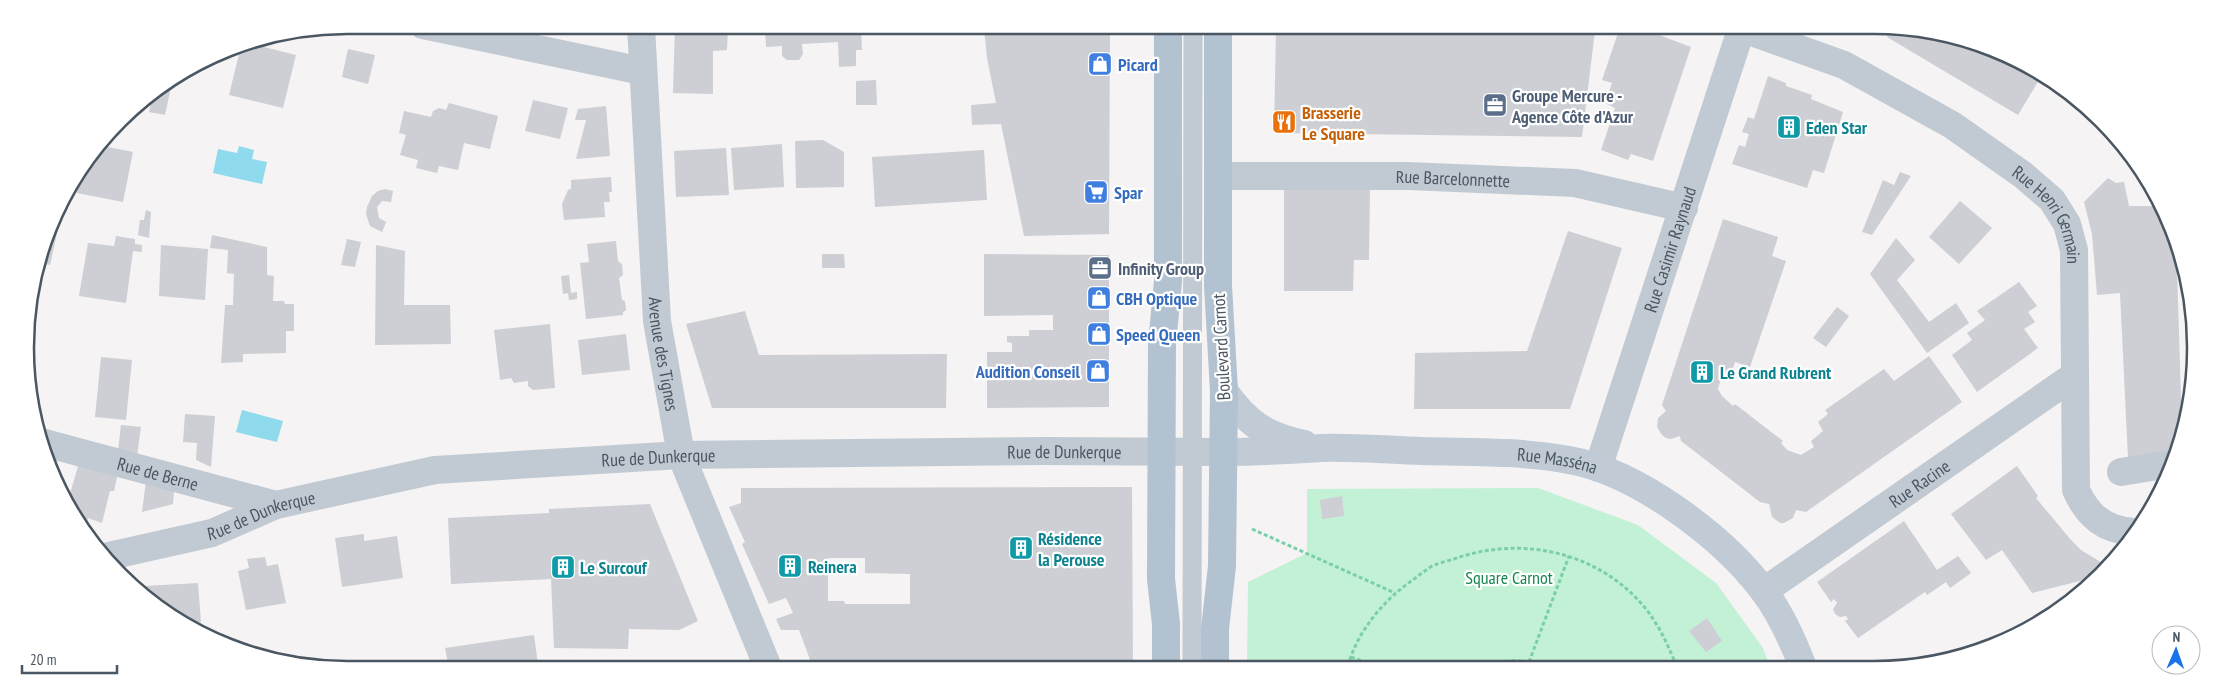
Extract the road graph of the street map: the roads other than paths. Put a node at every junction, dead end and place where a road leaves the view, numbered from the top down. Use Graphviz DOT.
graph roads {
  1 [pos="464,34"];
  2 [pos="641,34"];
  3 [pos="1168,34"];
  4 [pos="1193,34"];
  5 [pos="1218,34"];
  6 [pos="1740,34"];
  7 [pos="1760,34"];
  8 [pos="642,72"];
  9 [pos="1218,176"];
  10 [pos="1684,208"];
  11 [pos="2075,376"];
  12 [pos="1224,391"];
  13 [pos="49,444"];
  14 [pos="1323,448"];
  15 [pos="1162,450"];
  16 [pos="1194,451"];
  17 [pos="1223,452"];
  18 [pos="681,455"];
  19 [pos="2164,465"];
  20 [pos="1598,468"];
  21 [pos="2121,472"];
  22 [pos="276,505"];
  23 [pos="2127,532"];
  24 [pos="113,555"];
  25 [pos="1764,591"];
  26 [pos="765,661"];
  27 [pos="1166,661"];
  28 [pos="1192,661"];
  29 [pos="1215,661"];
  30 [pos="1800,661"];
  1 -- 8 [label="street"];
  2 -- 8 [label="street, Avenue des Tignes"];
  3 -- 15 [label="main road"];
  4 -- 16 [label="lane"];
  5 -- 9 [label="main road, Boulevard Carnot"];
  6 -- 10 [label="street, Rue Casimir Raynaud"];
  7 -- 11 [label="street, Rue Henri Germain"];
  8 -- 18 [label="street, Avenue des Tignes"];
  9 -- 10 [label="street, Rue Barcelonnette"];
  9 -- 12 [label="main road, Boulevard Carnot"];
  10 -- 20 [label="street, Rue Casimir Raynaud"];
  11 -- 23 [label="street, Rue Henri Germain"];
  11 -- 25 [label="street, Rue Racine"];
  12 -- 14 [label="main road"];
  12 -- 17 [label="main road, Boulevard Carnot"];
  13 -- 22 [label="street, Rue de Berne"];
  14 -- 17 [label="main road, Rue Masséna"];
  14 -- 20 [label="main road, Rue Masséna"];
  15 -- 16 [label="street, Rue de Dunkerque"];
  15 -- 18 [label="street, Rue de Dunkerque"];
  15 -- 27 [label="main road"];
  16 -- 17 [label="street, Rue de Dunkerque"];
  16 -- 28 [label="lane"];
  17 -- 29 [label="main road, Boulevard Carnot"];
  18 -- 22 [label="street, Rue de Dunkerque"];
  18 -- 26 [label="street, Avenue des Tignes"];
  19 -- 21 [label="street"];
  20 -- 25 [label="main road, Rue Masséna"];
  22 -- 24 [label="street, Rue de Dunkerque"];
  25 -- 30 [label="main road, Rue Masséna"];
}
